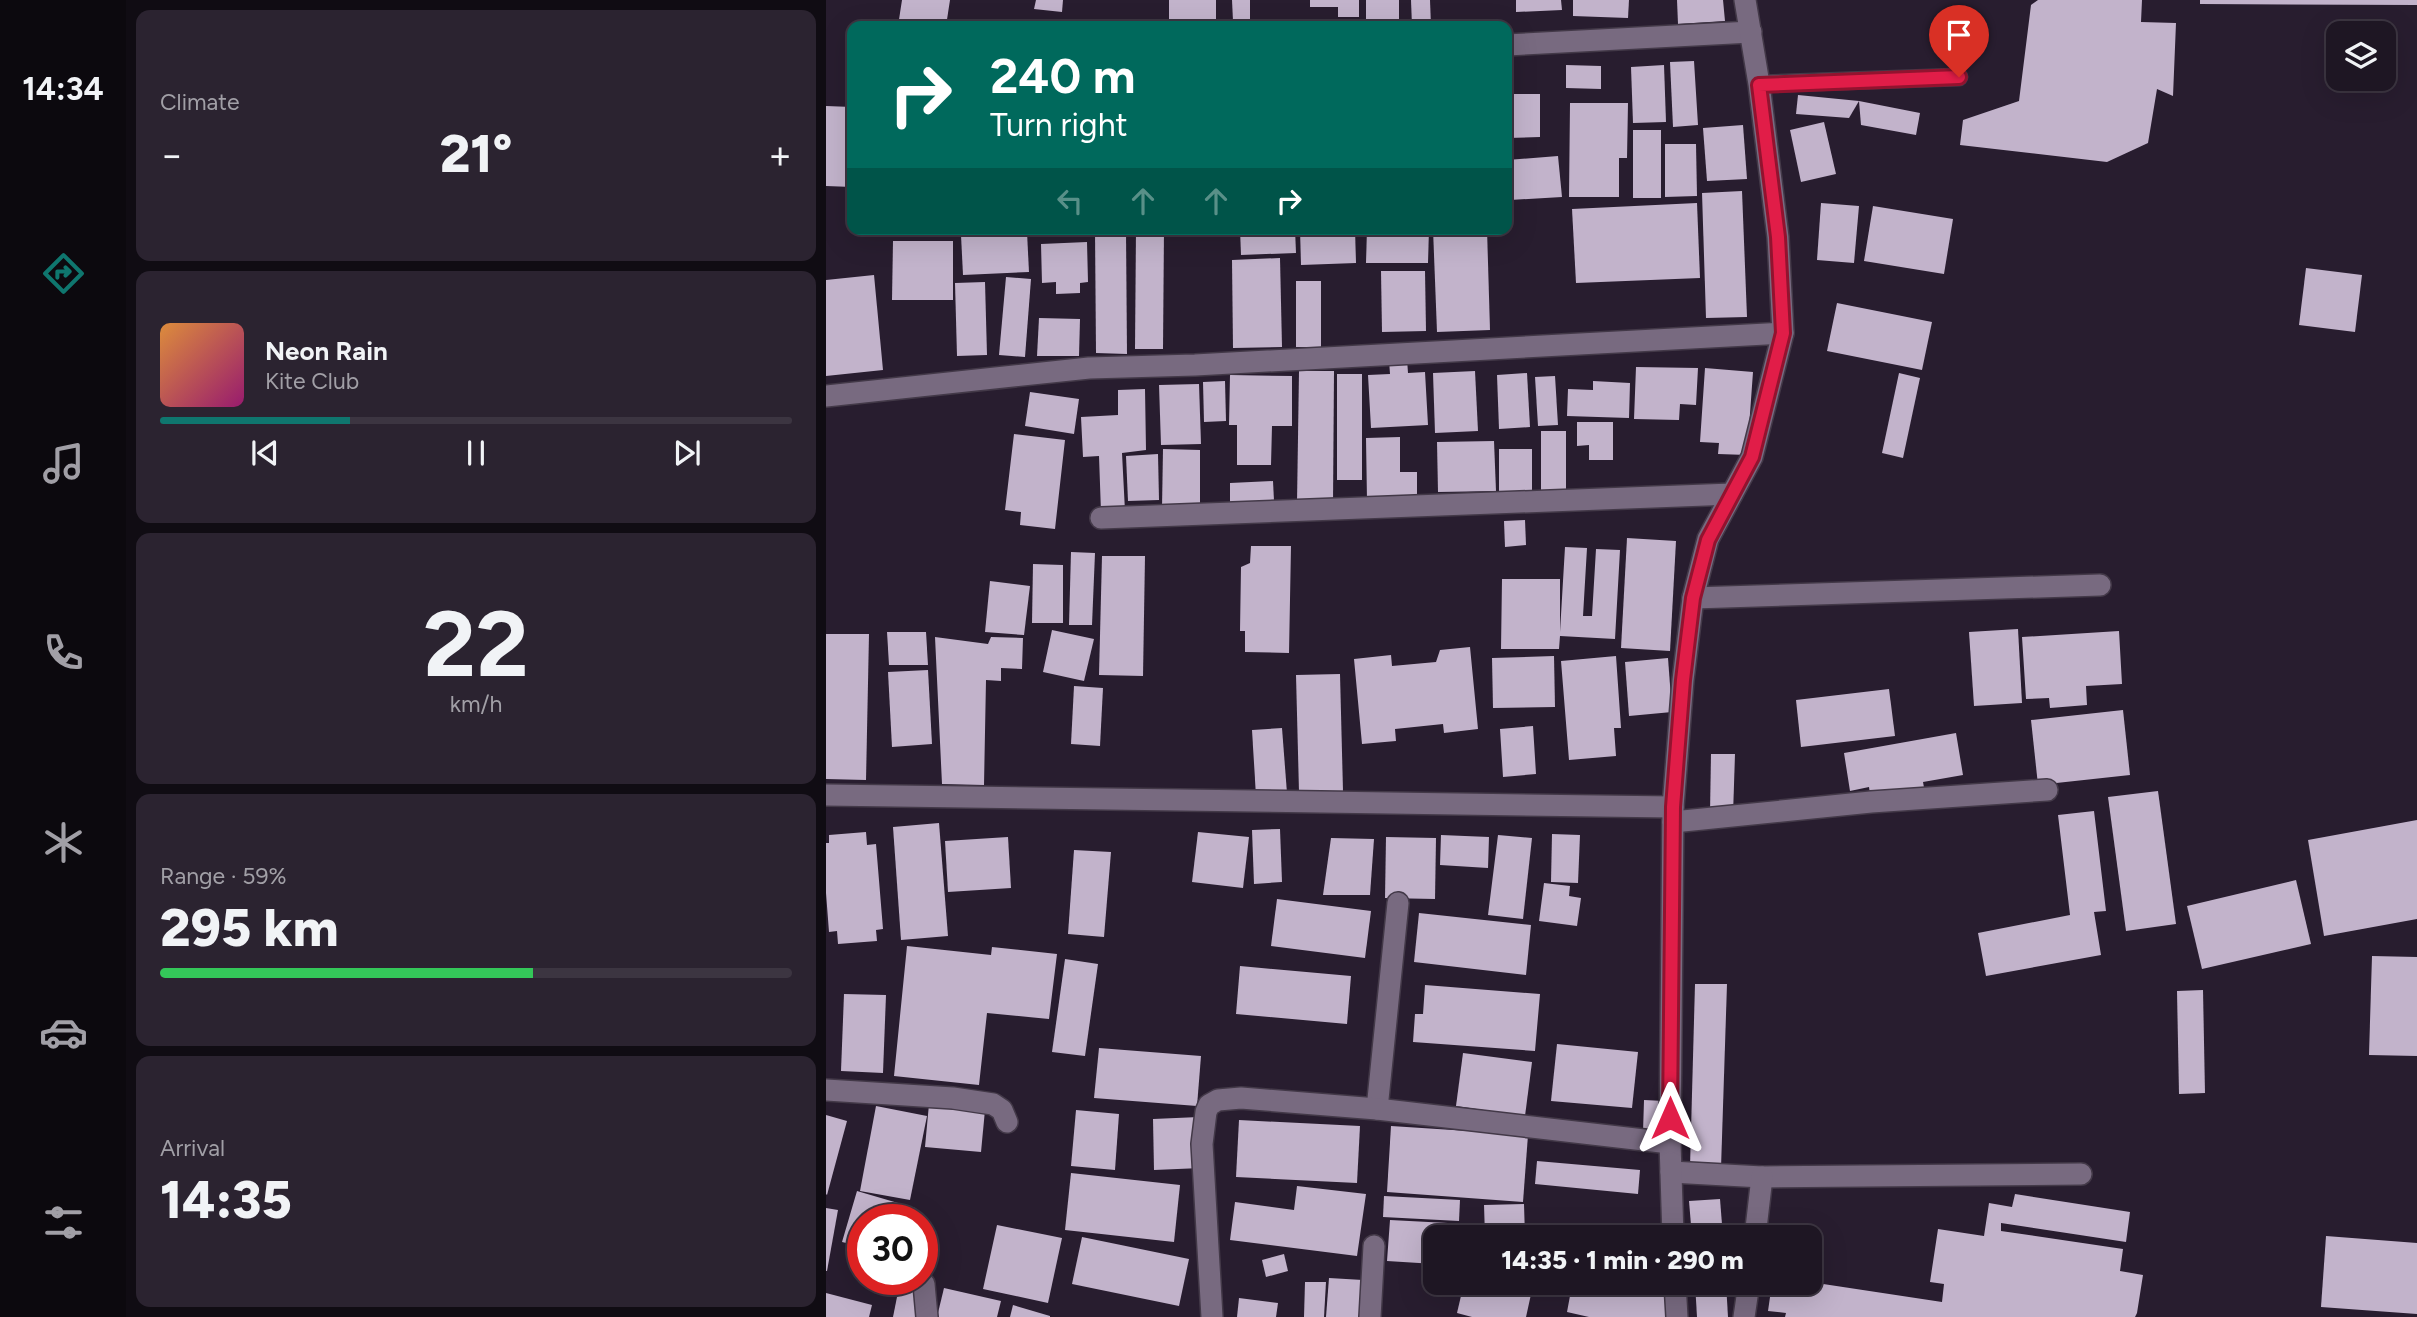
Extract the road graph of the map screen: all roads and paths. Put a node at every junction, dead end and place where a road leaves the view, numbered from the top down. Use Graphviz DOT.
graph roads {
  1 [pos="1745,0"];
  2 [pos="1751,32"];
  3 [pos="1512,45"];
  4 [pos="1959,77"];
  5 [pos="1759,85"];
  6 [pos="1783,333"];
  7 [pos="826,396"];
  8 [pos="1732,494"];
  9 [pos="1101,518"];
  10 [pos="2100,585"];
  11 [pos="1693,598"];
  12 [pos="2047,790"];
  13 [pos="826,795"];
  14 [pos="1673,814"];
  15 [pos="1398,903"];
  16 [pos="826,1090"];
  17 [pos="1377,1109"];
  18 [pos="1007,1122"];
  19 [pos="1670,1143"];
  20 [pos="1671,1172"];
  21 [pos="2081,1174"];
  22 [pos="1762,1177"];
  23 [pos="1673,1225"];
  24 [pos="1756,1225"];
  25 [pos="1374,1246"];
  26 [pos="925,1295"];
  27 [pos="1675,1295"];
  28 [pos="1747,1295"];
  29 [pos="928,1317"];
  30 [pos="1212,1317"];
  31 [pos="1370,1317"];
  32 [pos="1676,1317"];
  33 [pos="1744,1317"];
  1 -- 2 [label="street"];
  2 -- 3 [label="street"];
  2 -- 5 [label="street"];
  4 -- 5 [label="lane"];
  5 -- 6 [label="street"];
  6 -- 7 [label="street"];
  6 -- 8 [label="street"];
  8 -- 9 [label="street"];
  8 -- 11 [label="street"];
  10 -- 11 [label="street"];
  11 -- 14 [label="street"];
  12 -- 14 [label="street"];
  13 -- 14 [label="street"];
  14 -- 19 [label="street"];
  15 -- 17 [label="street"];
  16 -- 18 [label="street"];
  17 -- 19 [label="street"];
  17 -- 30 [label="street"];
  19 -- 20 [label="street"];
  20 -- 22 [label="street"];
  20 -- 23 [label="street"];
  21 -- 22 [label="street"];
  22 -- 24 [label="street"];
  25 -- 31 [label="street"];
  26 -- 29 [label="street"];
  27 -- 32 [label="street"];
  28 -- 33 [label="street"];
}
